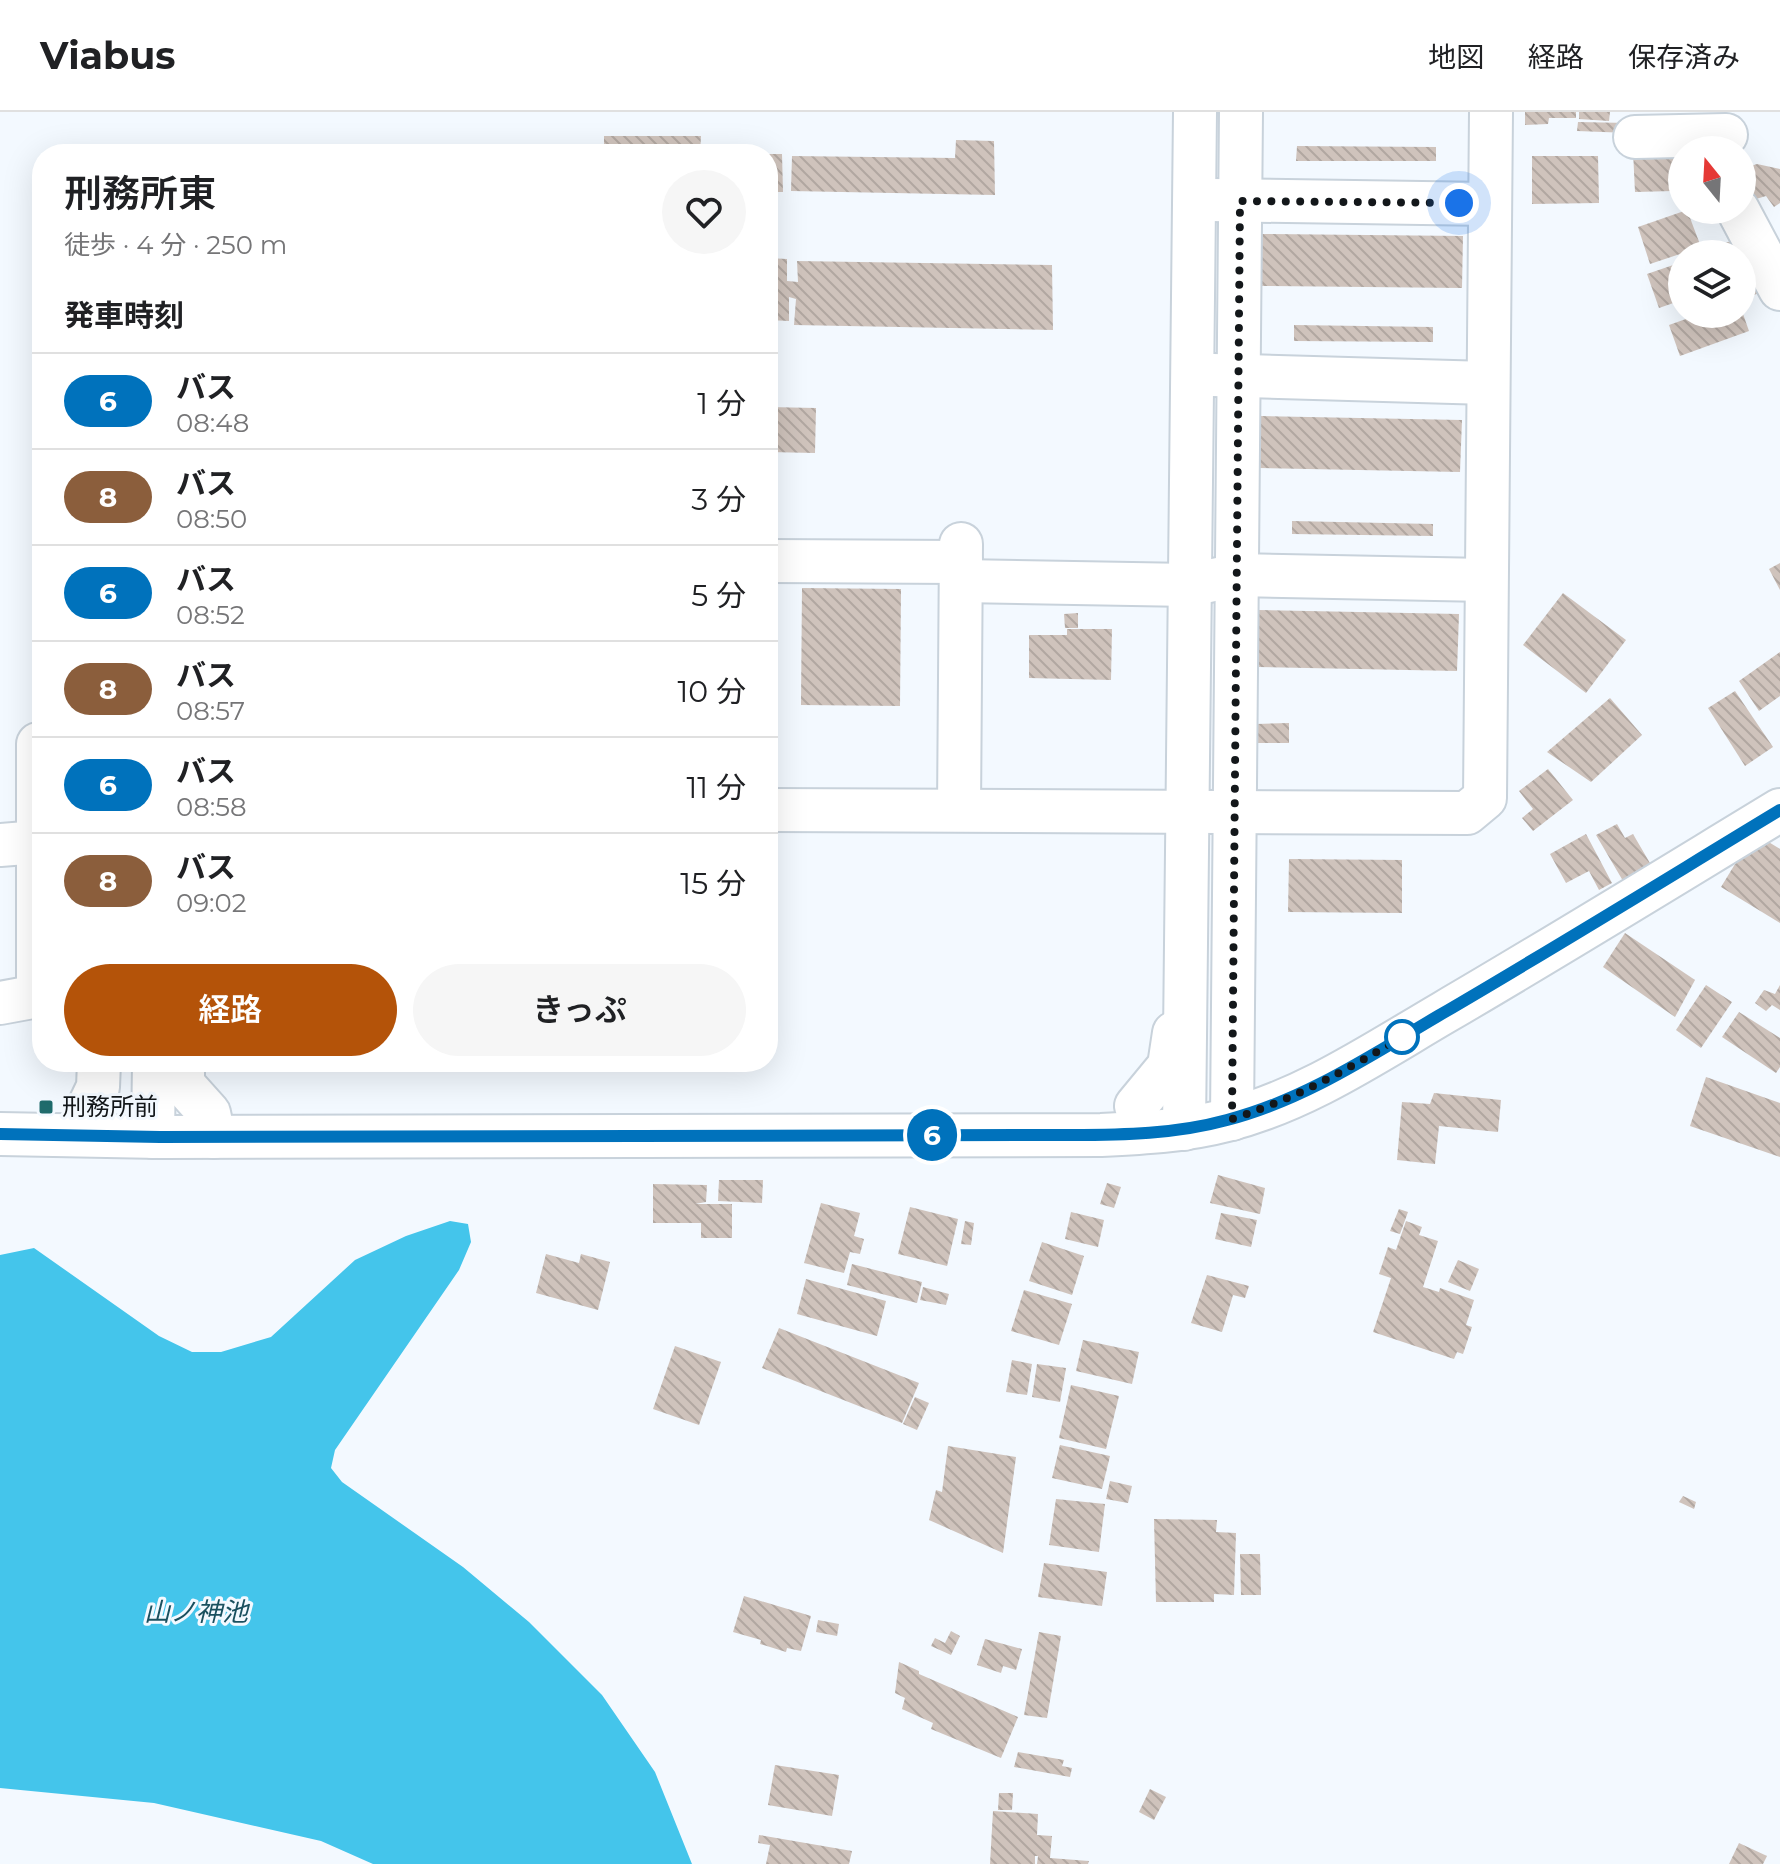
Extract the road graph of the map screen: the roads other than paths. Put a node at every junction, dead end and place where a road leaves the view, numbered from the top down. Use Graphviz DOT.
graph roads {
  1 [pos="1195,112"];
  2 [pos="1241,112"];
  3 [pos="1491,112"];
  4 [pos="1725,132"];
  5 [pos="1635,137"];
  6 [pos="1194,200"];
  7 [pos="1240,201"];
  8 [pos="1490,204"];
  9 [pos="1745,224"];
  10 [pos="1780,289"];
  11 [pos="1192,374"];
  12 [pos="1239,376"];
  13 [pos="1488,383"];
  14 [pos="778,561"];
  15 [pos="961,563"];
  16 [pos="1237,575"];
  17 [pos="1486,580"];
  18 [pos="1190,585"];
  19 [pos="32,776"];
  20 [pos="778,810"];
  21 [pos="959,810"];
  22 [pos="1780,810"];
  23 [pos="1187,811"];
  24 [pos="1235,812"];
  25 [pos="778,826"];
  26 [pos="19,844"];
  27 [pos="27,998"];
  28 [pos="99,1072"];
  29 [pos="154,1072"];
  30 [pos="183,1072"];
  31 [pos="1136,1106"];
  32 [pos="87,1110"];
  33 [pos="1232,1119"];
  34 [pos="1184,1129"];
  35 [pos="0,1134"];
  36 [pos="153,1137"];
  37 [pos="214,1137"];
  1 -- 6 [label="street"];
  2 -- 7 [label="street"];
  3 -- 8 [label="street"];
  4 -- 5 [label="street"];
  6 -- 7 [label="street"];
  6 -- 11 [label="street"];
  7 -- 8 [label="street"];
  7 -- 12 [label="street"];
  8 -- 13 [label="street"];
  9 -- 10 [label="street"];
  11 -- 12 [label="street"];
  11 -- 18 [label="street"];
  12 -- 13 [label="street"];
  12 -- 16 [label="street"];
  13 -- 17 [label="street"];
  14 -- 15 [label="street"];
  15 -- 18 [label="street"];
  15 -- 21 [label="street"];
  16 -- 17 [label="street"];
  16 -- 18 [label="street"];
  16 -- 24 [label="street"];
  17 -- 24 [label="street"];
  18 -- 23 [label="street"];
  19 -- 26 [label="street"];
  20 -- 21 [label="street"];
  21 -- 23 [label="street"];
  22 -- 33 [label="street"];
  23 -- 24 [label="street"];
  23 -- 34 [label="street"];
  24 -- 33 [label="street"];
  25 -- 31 [label="street"];
  26 -- 27 [label="street"];
  28 -- 32 [label="street"];
  29 -- 36 [label="street"];
  30 -- 37 [label="street"];
  33 -- 34 [label="street"];
  34 -- 37 [label="street"];
  35 -- 36 [label="street"];
  36 -- 37 [label="street"];
}
